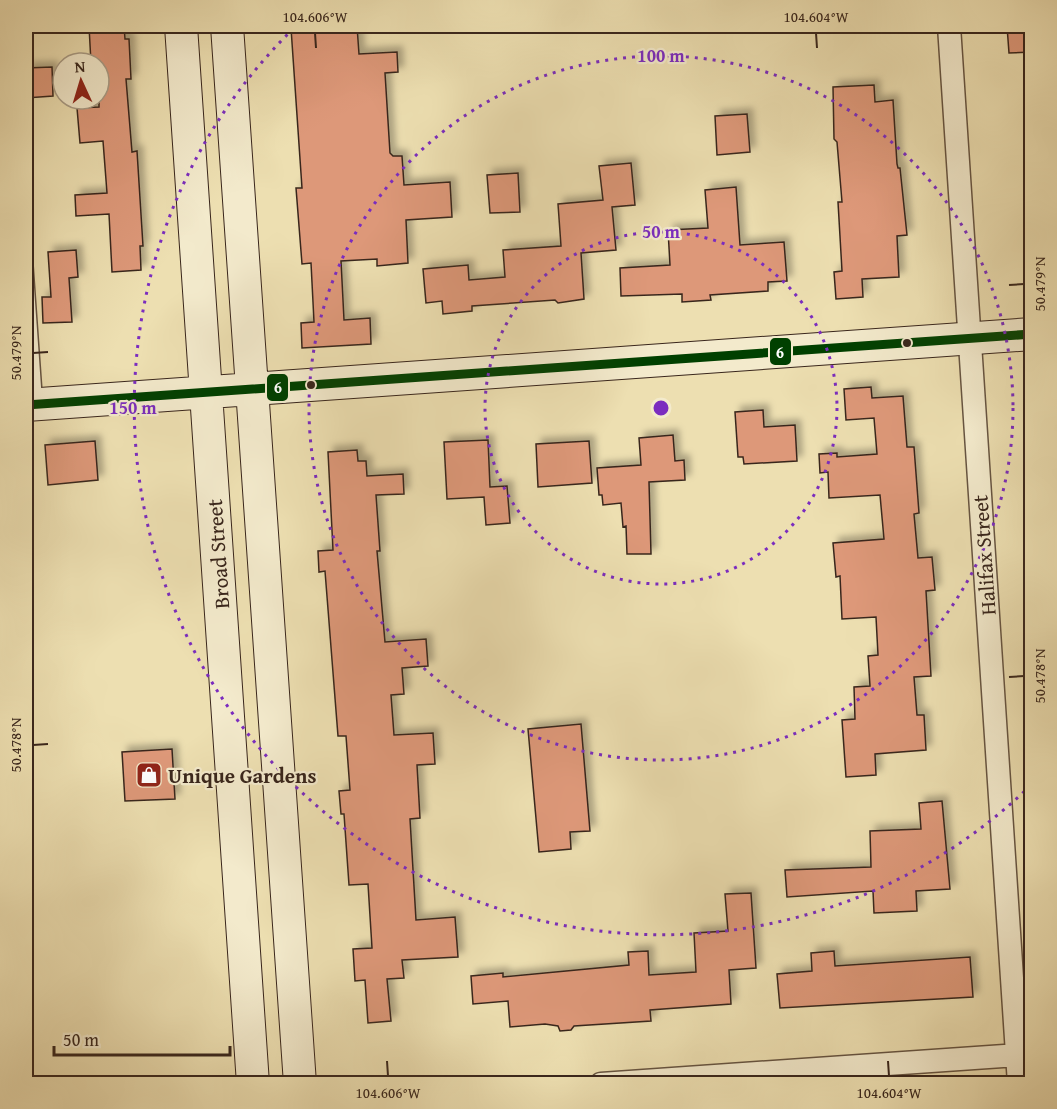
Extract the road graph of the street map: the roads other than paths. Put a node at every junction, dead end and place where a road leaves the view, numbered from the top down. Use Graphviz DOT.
graph roads {
  1 [pos="181,26"];
  2 [pos="227,26"];
  3 [pos="949,26"];
  4 [pos="26,244"];
  5 [pos="1032,334"];
  6 [pos="969,339"];
  7 [pos="252,389"];
  8 [pos="207,392"];
  9 [pos="31,405"];
  10 [pos="1024,1054"];
  11 [pos="658,1082"];
  12 [pos="254,1083"];
  13 [pos="300,1083"];
  14 [pos="601,1083"];
  15 [pos="1019,1083"];
  1 -- 8 [label="main road, Broad Street"];
  2 -- 7 [label="main road"];
  3 -- 6 [label="street, Halifax Street"];
  4 -- 9 [label="lane"];
  5 -- 6 [label="main road"];
  6 -- 7 [label="main road"];
  6 -- 10 [label="street, Halifax Street"];
  7 -- 8 [label="main road"];
  7 -- 13 [label="main road"];
  8 -- 9 [label="main road"];
  8 -- 12 [label="main road, Broad Street"];
  10 -- 11 [label="street"];
  10 -- 15 [label="street, Halifax Street"];
  11 -- 14 [label="street"];
}
